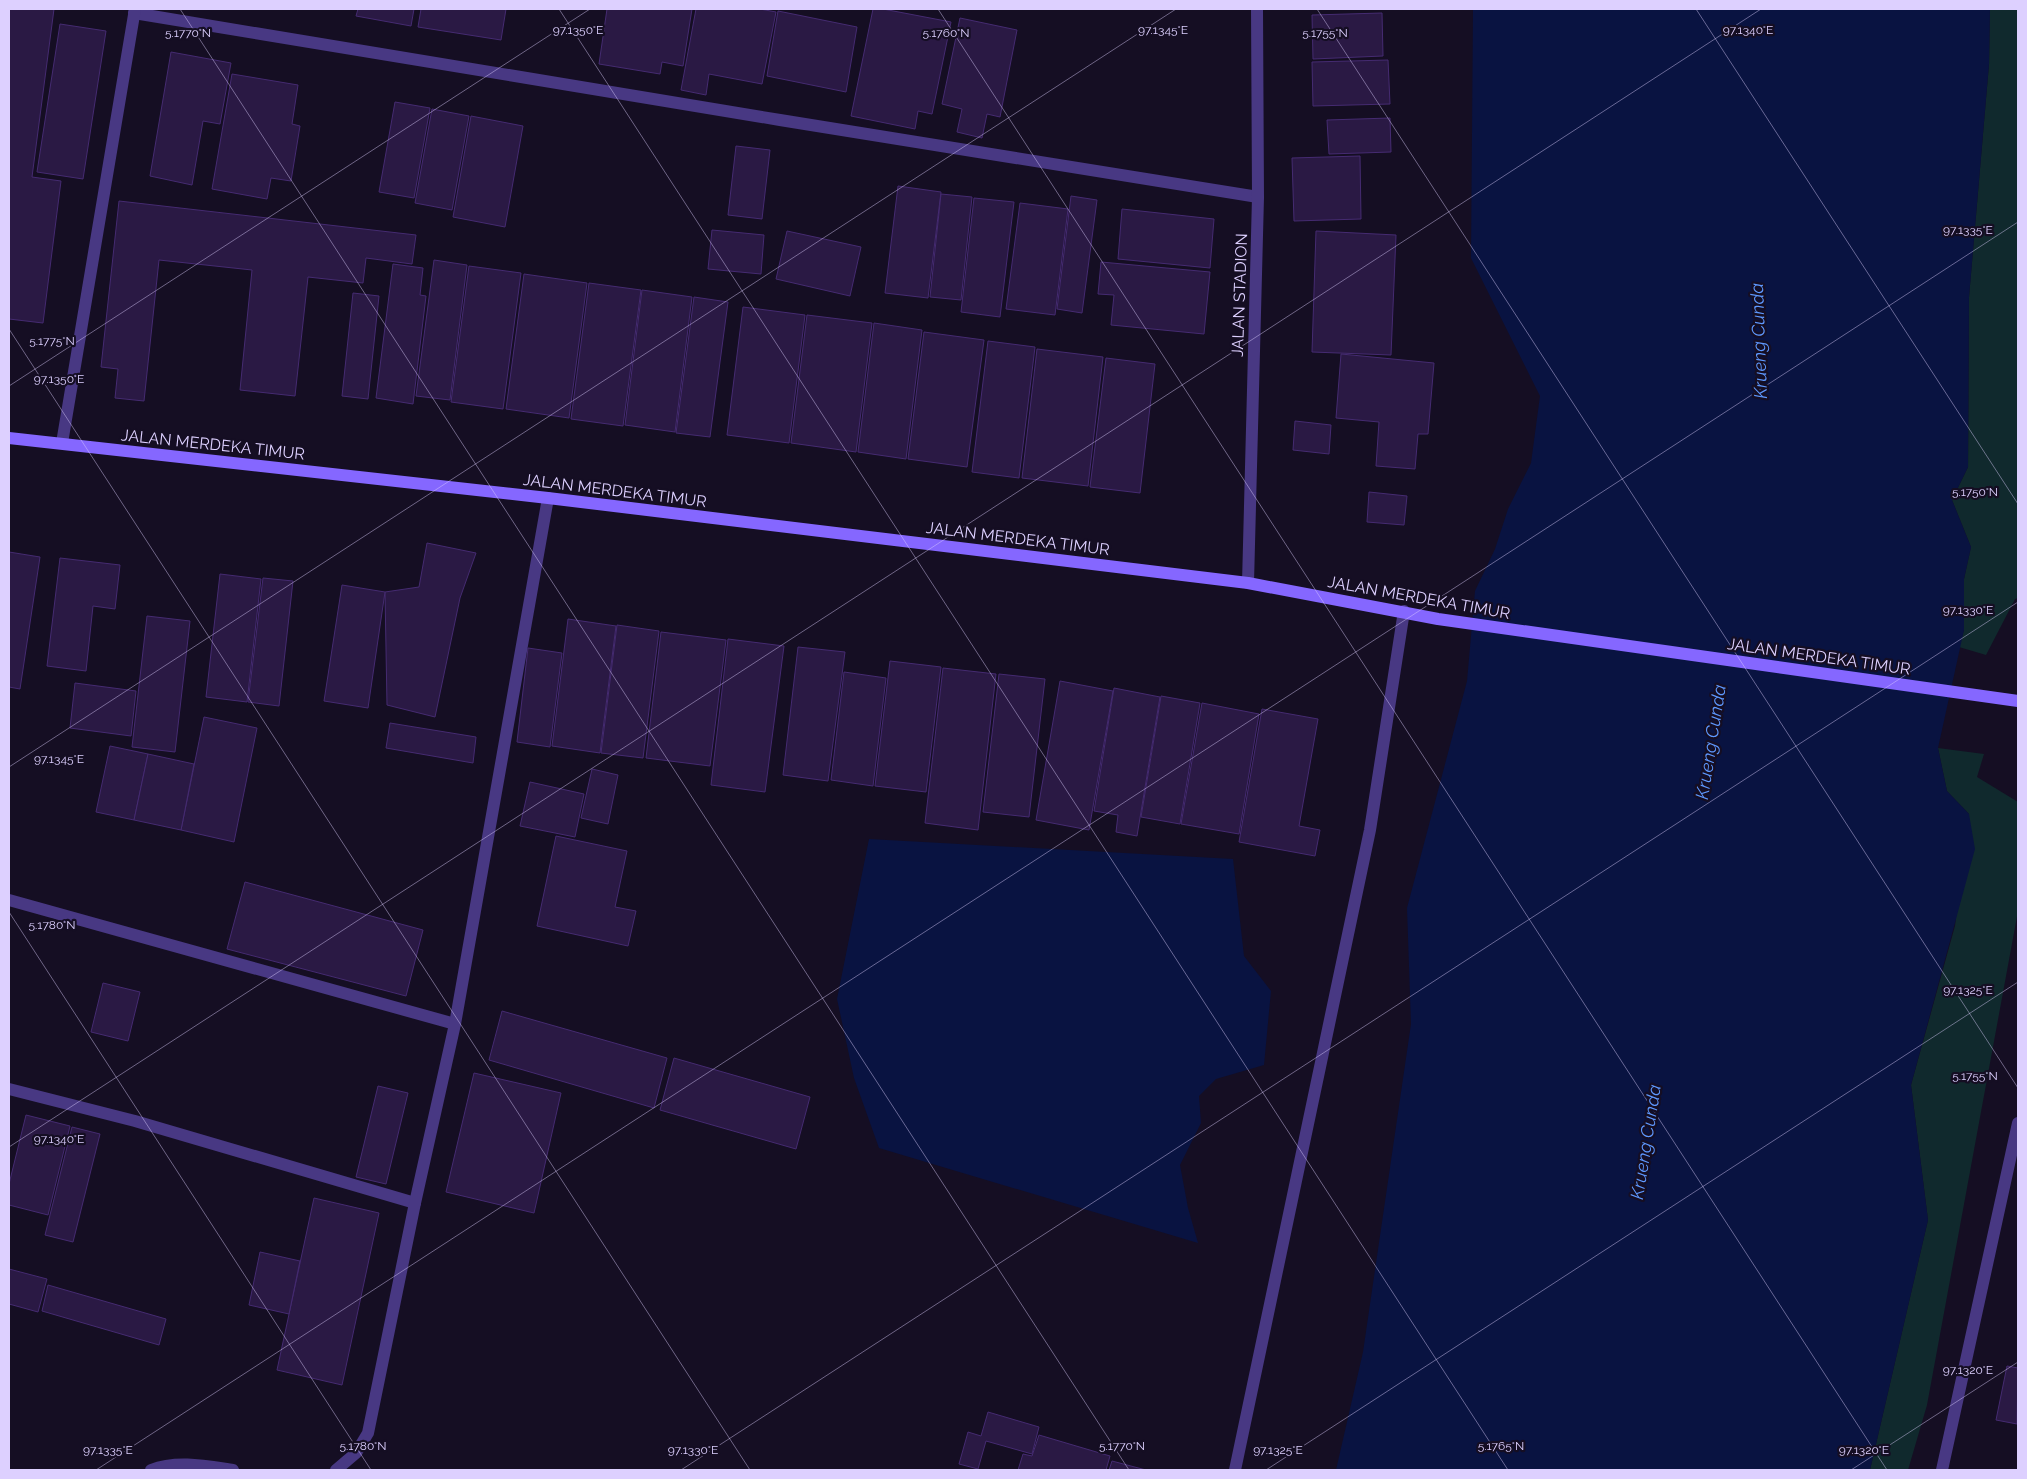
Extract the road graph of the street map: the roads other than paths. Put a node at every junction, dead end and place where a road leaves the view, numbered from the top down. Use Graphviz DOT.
graph roads {
  1 [pos="1258,9"];
  2 [pos="134,11"];
  3 [pos="1258,197"];
  4 [pos="9,438"];
  5 [pos="62,443"];
  6 [pos="548,498"];
  7 [pos="1248,583"];
  8 [pos="1404,612"];
  9 [pos="2016,701"];
  10 [pos="9,900"];
  11 [pos="455,1024"];
  12 [pos="9,1089"];
  13 [pos="2018,1123"];
  14 [pos="415,1203"];
  15 [pos="151,1470"];
  16 [pos="233,1470"];
  17 [pos="336,1470"];
  18 [pos="1235,1470"];
  19 [pos="1942,1470"];
  1 -- 3 [label="street, JALAN STADION"];
  2 -- 3 [label="street"];
  2 -- 5 [label="street"];
  3 -- 7 [label="street, JALAN STADION"];
  4 -- 5 [label="main road, JALAN MERDEKA TIMUR"];
  5 -- 6 [label="main road, JALAN MERDEKA TIMUR"];
  6 -- 7 [label="main road, JALAN MERDEKA TIMUR"];
  6 -- 11 [label="street"];
  7 -- 8 [label="main road, JALAN MERDEKA TIMUR"];
  8 -- 9 [label="main road, JALAN MERDEKA TIMUR"];
  8 -- 18 [label="street"];
  10 -- 11 [label="street"];
  11 -- 14 [label="street"];
  12 -- 14 [label="street"];
  13 -- 19 [label="street"];
  14 -- 17 [label="street"];
  15 -- 16 [label="street"];
}
